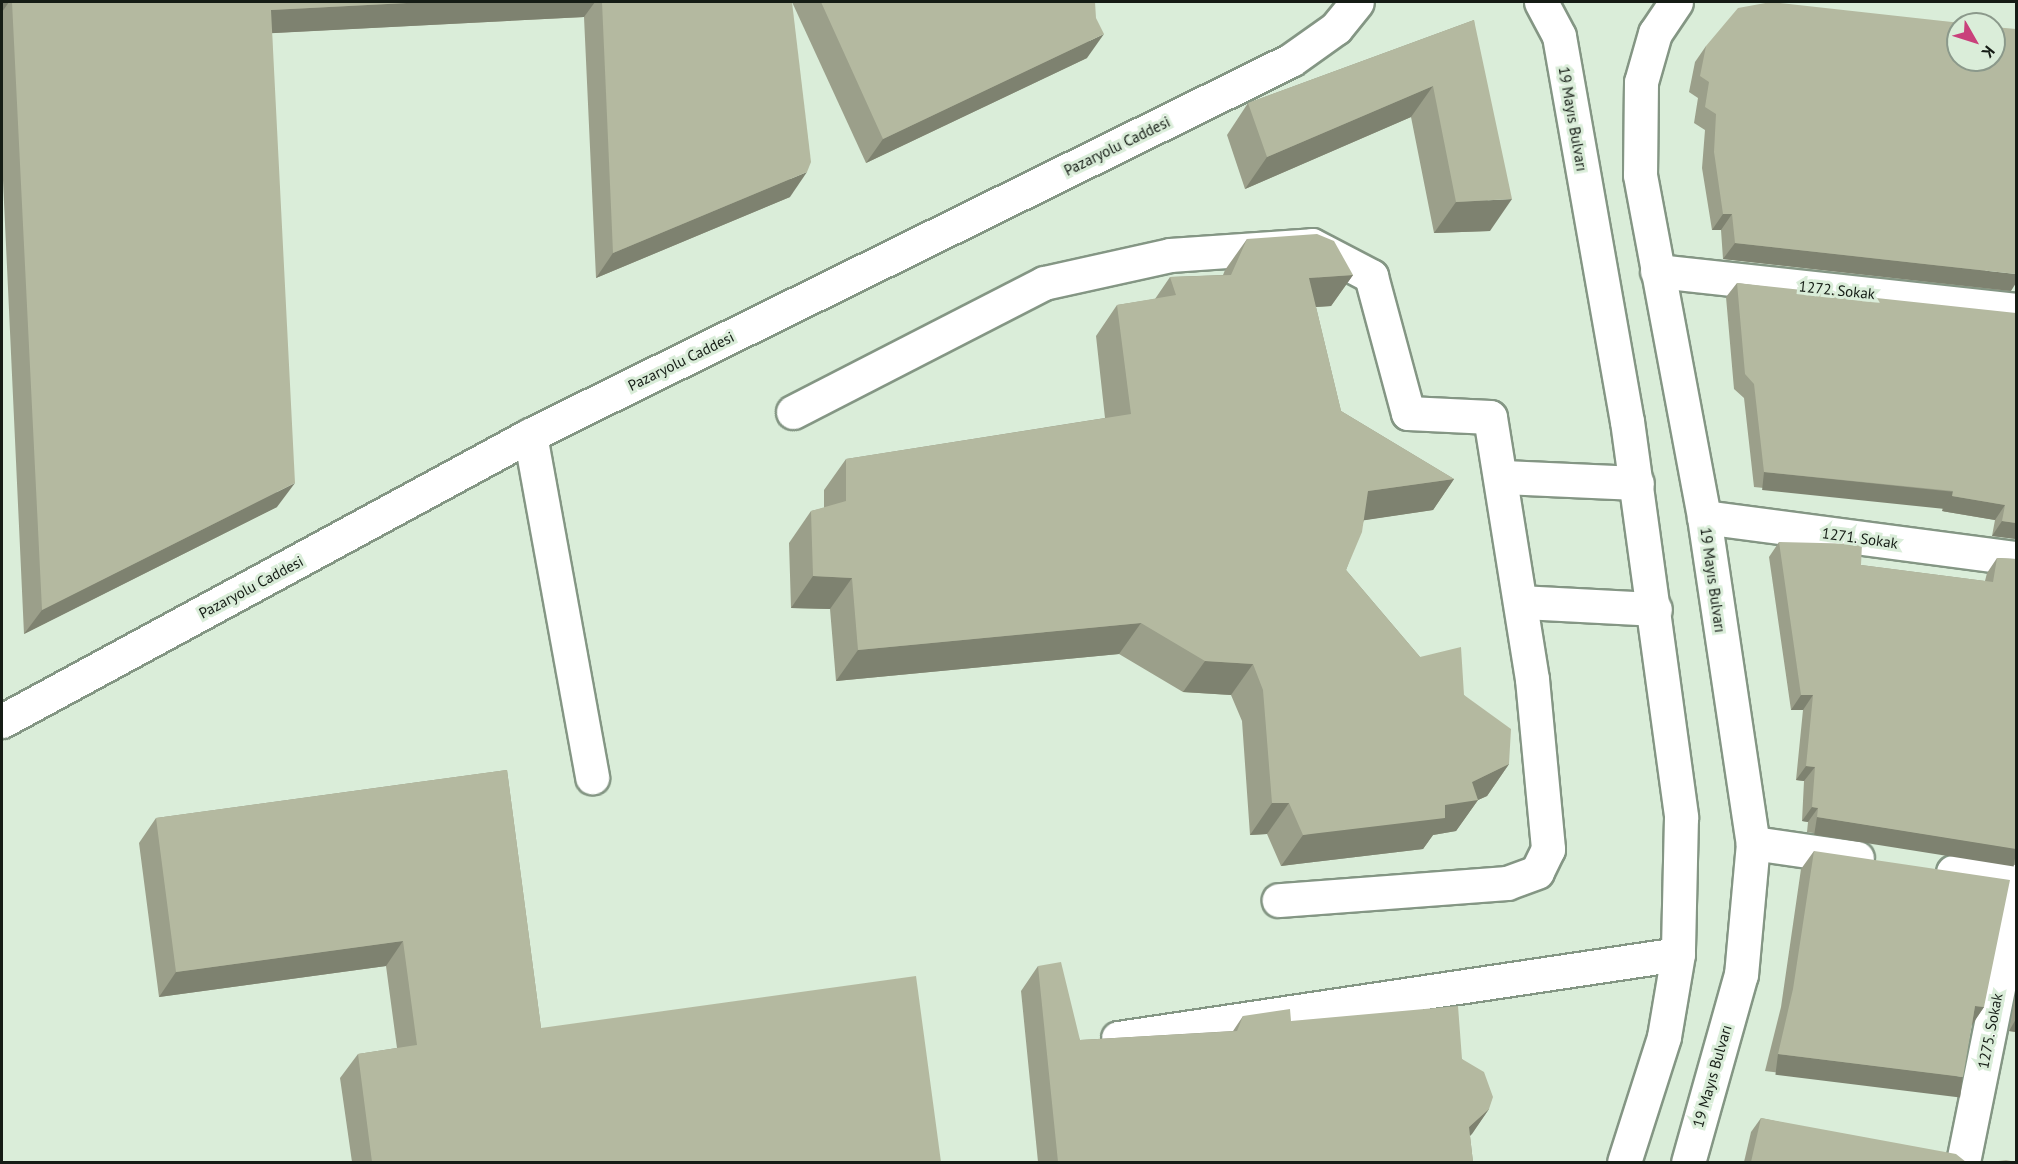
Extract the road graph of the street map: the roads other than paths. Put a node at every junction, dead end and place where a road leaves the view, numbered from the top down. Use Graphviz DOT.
graph roads {
  1 [pos="1357,2"];
  2 [pos="1541,2"];
  3 [pos="1676,2"];
  4 [pos="1657,271"];
  5 [pos="2016,309"];
  6 [pos="793,411"];
  7 [pos="530,435"];
  8 [pos="1503,477"];
  9 [pos="1636,483"];
  10 [pos="1704,517"];
  11 [pos="2016,558"];
  12 [pos="1521,602"];
  13 [pos="1655,609"];
  14 [pos="2,721"];
  15 [pos="591,777"];
  16 [pos="1753,843"];
  17 [pos="1891,863"];
  18 [pos="1925,868"];
  19 [pos="2016,881"];
  20 [pos="2016,899"];
  21 [pos="1279,900"];
  22 [pos="1678,954"];
  23 [pos="1118,1038"];
  24 [pos="1624,1162"];
  25 [pos="1688,1162"];
  26 [pos="1963,1162"];
  1 -- 7 [label="street, Pazaryolu Caddesi"];
  2 -- 9 [label="street, 19 Mayıs Bulvarı"];
  3 -- 4 [label="street, 19 Mayıs Bulvarı"];
  4 -- 5 [label="street, 1272. Sokak"];
  4 -- 10 [label="street, 19 Mayıs Bulvarı"];
  6 -- 8 [label="street"];
  7 -- 14 [label="street, Pazaryolu Caddesi"];
  7 -- 15 [label="street"];
  8 -- 9 [label="street"];
  8 -- 12 [label="street"];
  9 -- 13 [label="street, 19 Mayıs Bulvarı"];
  10 -- 11 [label="street, 1271. Sokak"];
  10 -- 16 [label="street, 19 Mayıs Bulvarı"];
  12 -- 13 [label="street"];
  12 -- 21 [label="street"];
  13 -- 22 [label="street, 19 Mayıs Bulvarı"];
  16 -- 17 [label="street"];
  16 -- 25 [label="street, 19 Mayıs Bulvarı"];
  18 -- 19 [label="street"];
  20 -- 26 [label="street, 1275. Sokak"];
  22 -- 23 [label="street"];
  22 -- 24 [label="street, 19 Mayıs Bulvarı"];
}
